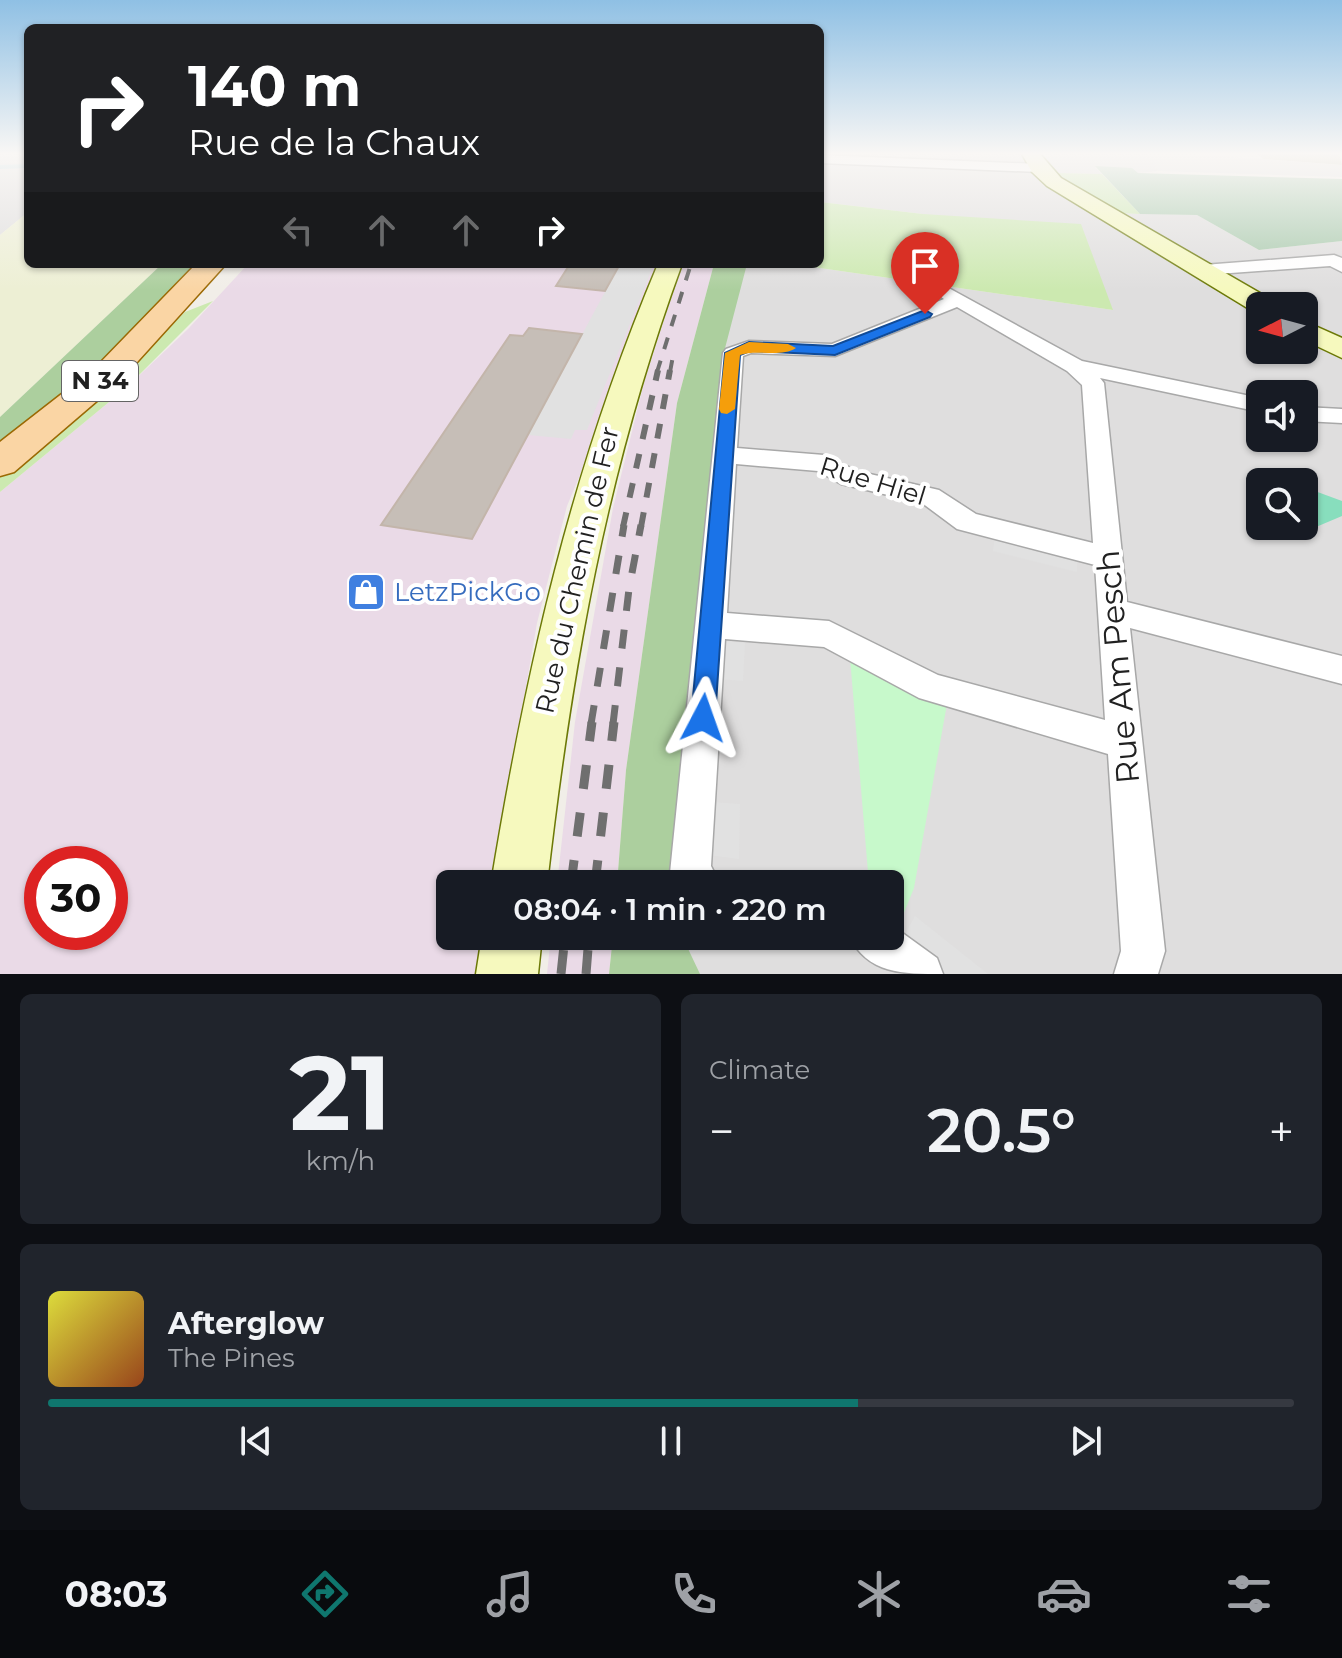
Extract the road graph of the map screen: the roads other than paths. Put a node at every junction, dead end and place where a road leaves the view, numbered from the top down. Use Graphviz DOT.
graph roads {
  1 [pos="1084,199"];
  2 [pos="1342,267"];
  3 [pos="208,268"];
  4 [pos="668,268"];
  5 [pos="1203,270"];
  6 [pos="934,286"];
  7 [pos="1246,296"];
  8 [pos="958,300"];
  9 [pos="1318,336"];
  10 [pos="1342,349"];
  11 [pos="1075,366"];
  12 [pos="1246,402"];
  13 [pos="1318,415"];
  14 [pos="1342,416"];
  15 [pos="723,455"];
  16 [pos="0,463"];
  17 [pos="1109,558"];
  18 [pos="1113,611"];
  19 [pos="710,625"];
  20 [pos="1342,670"];
  21 [pos="1125,742"];
  22 [pos="521,870"];
  23 [pos="690,870"];
  24 [pos="510,950"];
  25 [pos="889,950"];
  26 [pos="507,974"];
  27 [pos="921,974"];
  28 [pos="1136,974"];
  1 -- 5 [label="street"];
  2 -- 5 [label="street"];
  3 -- 16 [label="main road, N 34"];
  4 -- 22 [label="street, Rue du Chemin de Fer"];
  5 -- 7 [label="street"];
  6 -- 8 [label="street"];
  8 -- 11 [label="street"];
  8 -- 15 [label="street"];
  9 -- 10 [label="street"];
  11 -- 12 [label="street"];
  11 -- 17 [label="street, Rue Am Pesch"];
  13 -- 14 [label="street"];
  15 -- 17 [label="street, Rue Hiel"];
  15 -- 19 [label="street"];
  17 -- 18 [label="street, Rue Am Pesch"];
  18 -- 20 [label="street"];
  18 -- 21 [label="street, Rue Am Pesch"];
  19 -- 21 [label="street"];
  19 -- 23 [label="street"];
  21 -- 28 [label="street, Rue Am Pesch"];
  24 -- 26 [label="street"];
  25 -- 27 [label="street"];
}
